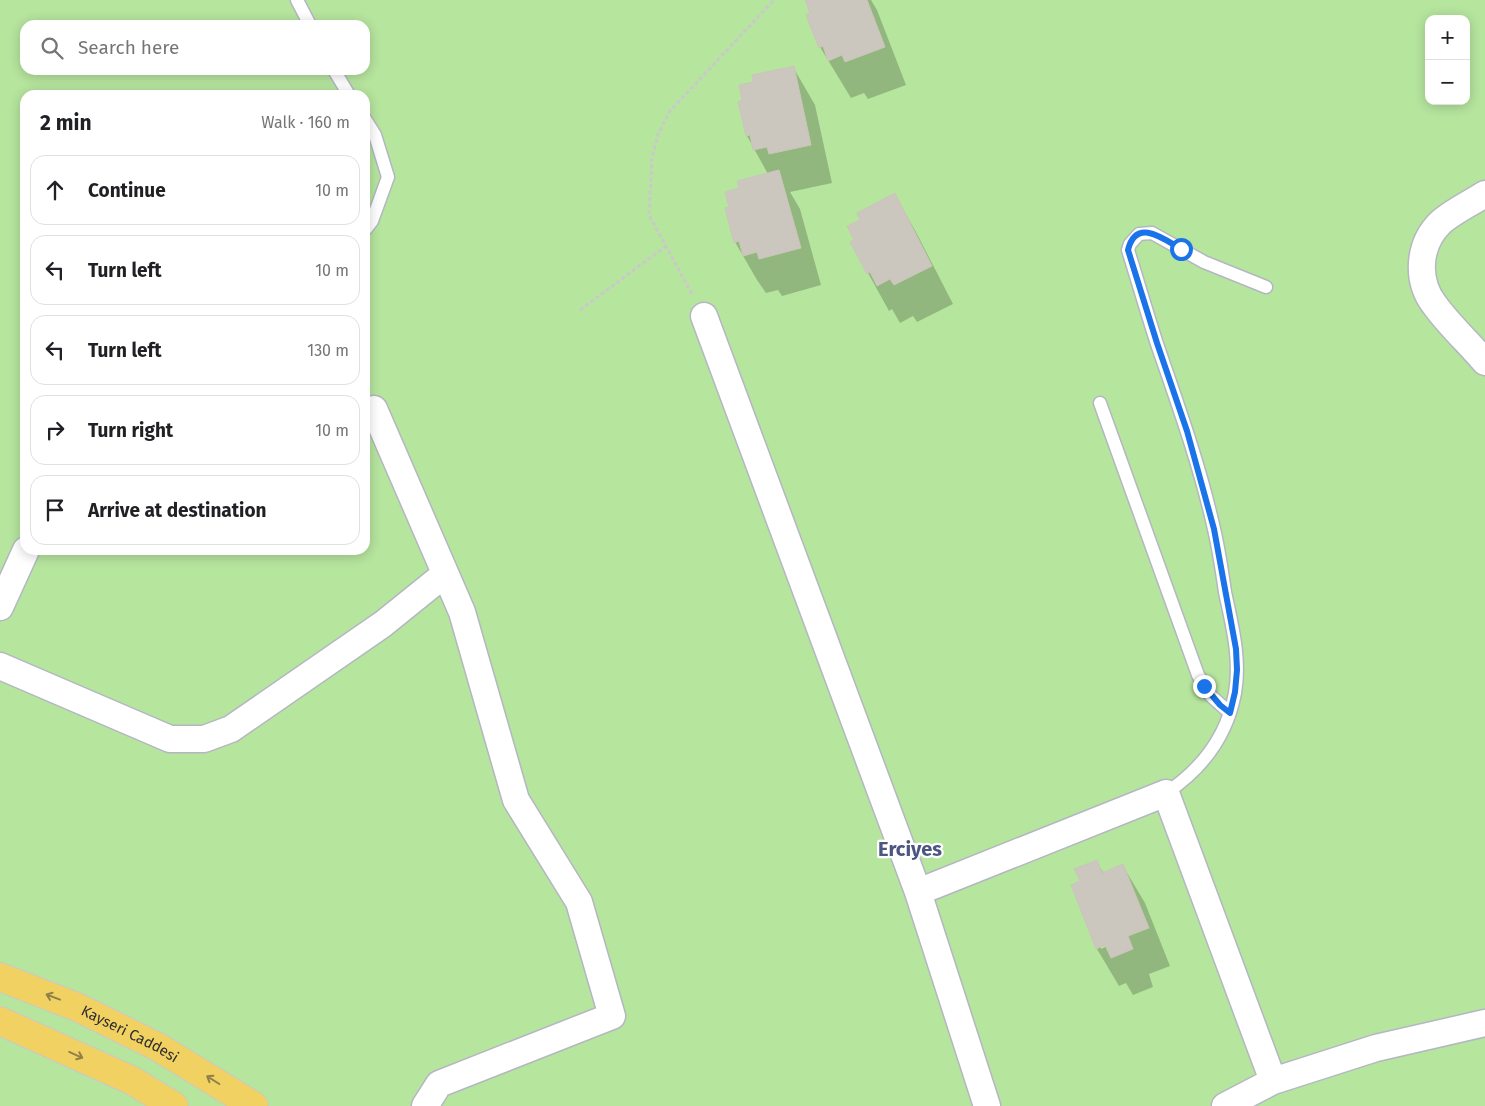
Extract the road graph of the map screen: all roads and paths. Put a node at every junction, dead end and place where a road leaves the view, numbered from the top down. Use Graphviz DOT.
graph roads {
  1 [pos="297,0"];
  2 [pos="774,0"];
  3 [pos="307,20"];
  4 [pos="337,75"];
  5 [pos="347,90"];
  6 [pos="370,128"];
  7 [pos="1485,194"];
  8 [pos="370,224"];
  9 [pos="666,246"];
  10 [pos="1266,287"];
  11 [pos="580,310"];
  12 [pos="704,316"];
  13 [pos="1485,362"];
  14 [pos="1100,403"];
  15 [pos="374,409"];
  16 [pos="24,555"];
  17 [pos="445,574"];
  18 [pos="0,607"];
  19 [pos="0,666"];
  20 [pos="1230,713"];
  21 [pos="1166,793"];
  22 [pos="918,892"];
  23 [pos="0,977"];
  24 [pos="0,1021"];
  25 [pos="1485,1023"];
  26 [pos="1272,1081"];
  27 [pos="174,1106"];
  28 [pos="254,1106"];
  29 [pos="425,1106"];
  30 [pos="987,1106"];
  31 [pos="1225,1106"];
  1 -- 3 [label="lane"];
  2 -- 9 [label="path"];
  4 -- 5 [label="lane"];
  6 -- 8 [label="lane"];
  7 -- 13 [label="street"];
  9 -- 11 [label="path"];
  9 -- 12 [label="path"];
  10 -- 20 [label="lane"];
  12 -- 22 [label="street"];
  14 -- 20 [label="lane"];
  15 -- 17 [label="street"];
  16 -- 18 [label="street"];
  17 -- 19 [label="street"];
  17 -- 29 [label="street"];
  20 -- 21 [label="lane"];
  21 -- 22 [label="street"];
  21 -- 26 [label="street"];
  22 -- 30 [label="street"];
  28 -- 23 [label="main road, Kayseri Caddesi, one-way"];
  24 -- 27 [label="main road, one-way"];
  25 -- 26 [label="street"];
  26 -- 31 [label="street"];
}
